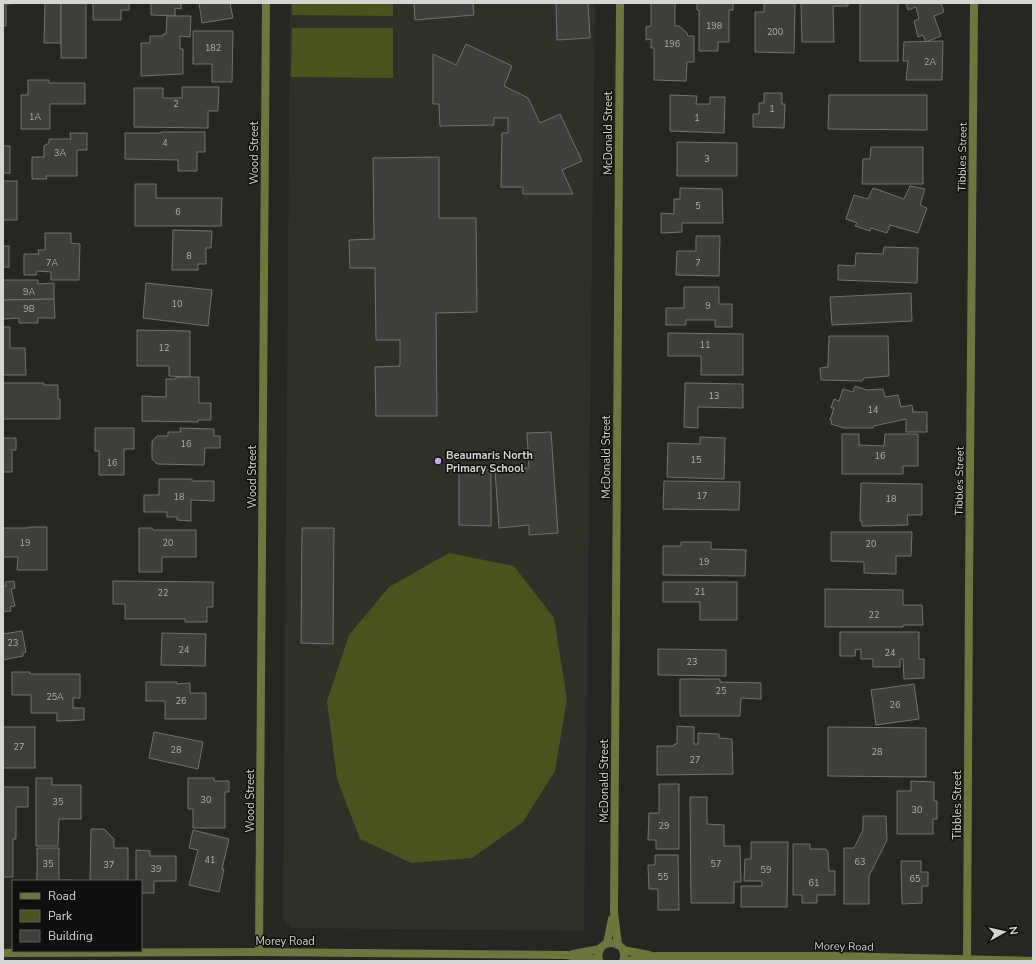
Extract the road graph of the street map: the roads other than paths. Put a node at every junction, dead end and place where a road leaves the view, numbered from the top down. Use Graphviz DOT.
graph roads {
  1 [pos="266,3"];
  2 [pos="620,3"];
  3 [pos="974,3"];
  4 [pos="614,912"];
  5 [pos="607,943"];
  6 [pos="621,948"];
  7 [pos="600,949"];
  8 [pos="259,952"];
  9 [pos="3,953"];
  10 [pos="566,955"];
  11 [pos="656,956"];
  12 [pos="968,960"];
  13 [pos="599,961"];
  14 [pos="624,961"];
  15 [pos="627,961"];
  16 [pos="1033,961"];
  1 -- 8 [label="street, Wood Street"];
  2 -- 4 [label="street, McDonald Street"];
  3 -- 12 [label="street, Tibbles Street"];
  4 -- 5 [label="street, McDonald Street"];
  4 -- 6 [label="street, McDonald Street"];
  5 -- 6 [label="street, Morey Road"];
  5 -- 7 [label="street"];
  6 -- 11 [label="street, Morey Road"];
  6 -- 14 [label="street, McDonald Street"];
  7 -- 10 [label="street, Morey Road"];
  7 -- 13 [label="street"];
  8 -- 9 [label="street, Morey Road"];
  8 -- 10 [label="street, Morey Road"];
  10 -- 13 [label="street, Morey Road"];
  11 -- 12 [label="street, Morey Road"];
  11 -- 15 [label="street, Morey Road"];
  12 -- 16 [label="street, Morey Road"];
}
